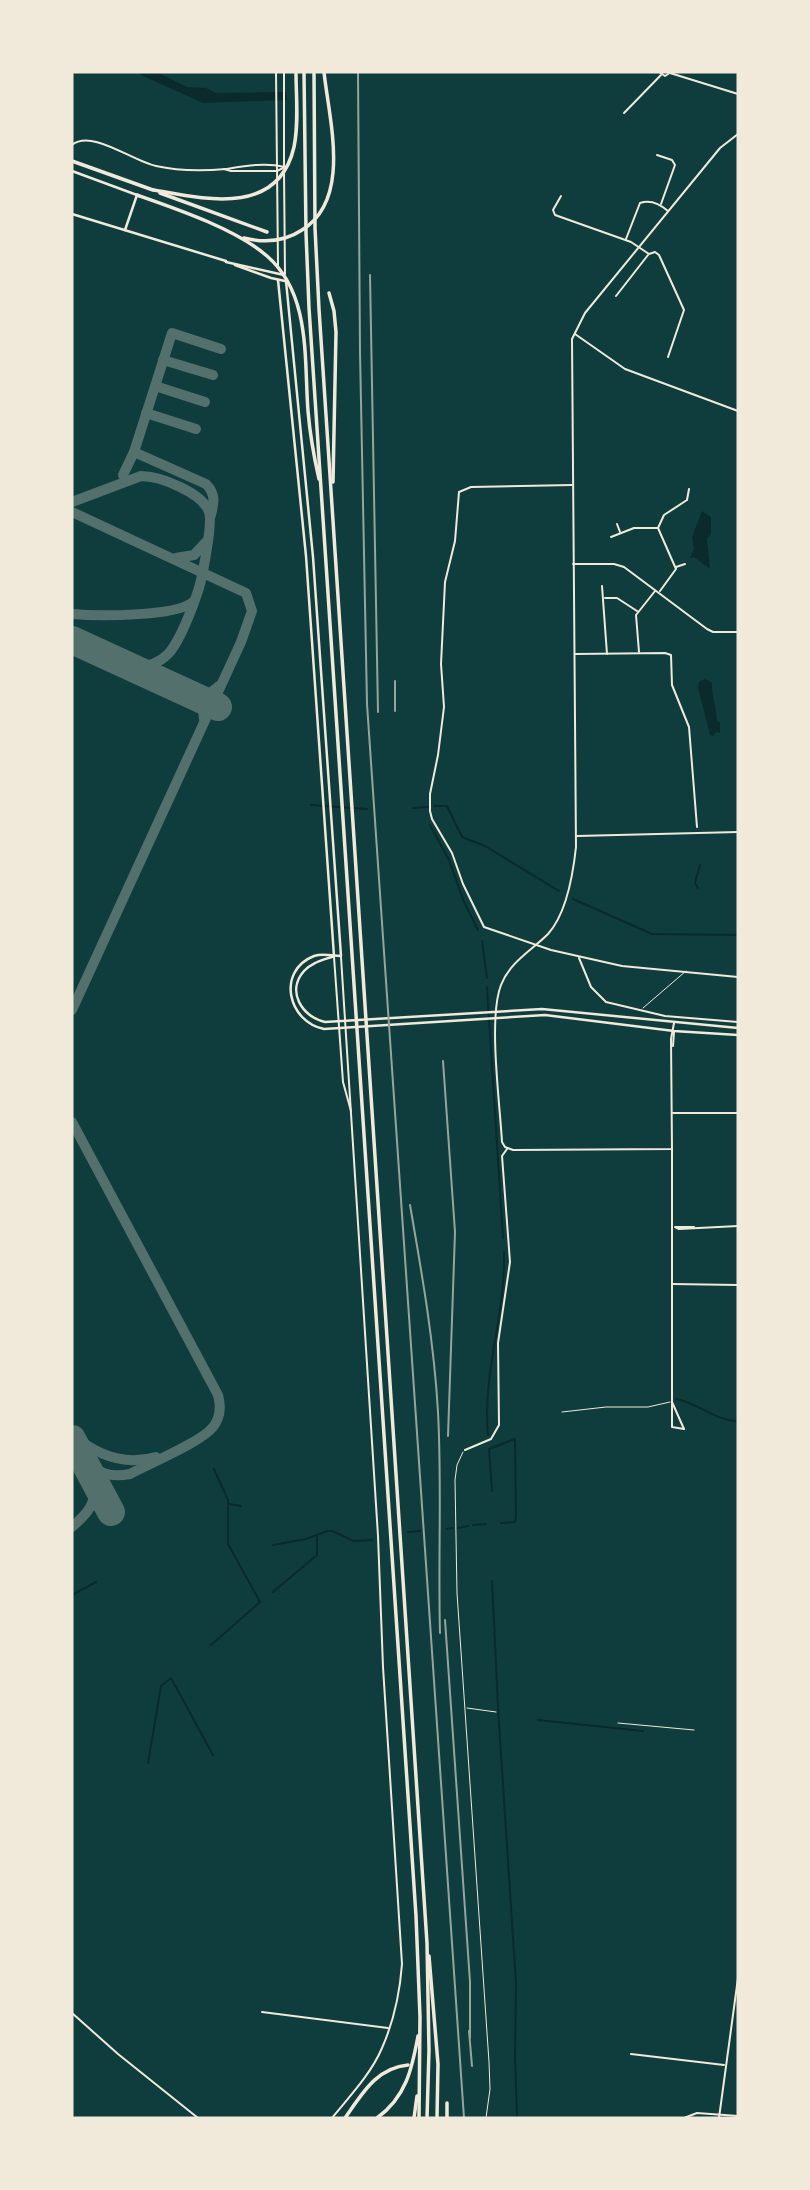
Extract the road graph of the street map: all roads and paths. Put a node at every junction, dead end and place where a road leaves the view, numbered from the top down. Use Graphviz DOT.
graph roads {
  1 [pos="276,72"];
  2 [pos="284,72"];
  3 [pos="304,72"];
  4 [pos="314,72"];
  5 [pos="324,72"];
  6 [pos="659,72"];
  7 [pos="676,72"];
  8 [pos="670,73"];
  9 [pos="296,75"];
  10 [pos="662,75"];
  11 [pos="681,75"];
  12 [pos="738,94"];
  13 [pos="624,113"];
  14 [pos="738,135"];
  15 [pos="72,145"];
  16 [pos="657,155"];
  17 [pos="72,161"];
  18 [pos="277,165"];
  19 [pos="284,167"];
  20 [pos="223,169"];
  21 [pos="72,171"];
  22 [pos="277,171"];
  23 [pos="154,190"];
  24 [pos="137,195"];
  25 [pos="561,196"];
  26 [pos="660,205"];
  27 [pos="668,211"];
  28 [pos="72,214"];
  29 [pos="125,230"];
  30 [pos="267,232"];
  31 [pos="236,235"];
  32 [pos="625,240"];
  33 [pos="639,247"];
  34 [pos="649,254"];
  35 [pos="226,262"];
  36 [pos="278,274"];
  37 [pos="285,275"];
  38 [pos="278,280"];
  39 [pos="286,281"];
  40 [pos="328,293"];
  41 [pos="616,296"];
  42 [pos="574,333"];
  43 [pos="668,357"];
  44 [pos="738,411"];
  45 [pos="572,485"];
  46 [pos="332,487"];
  47 [pos="689,489"];
  48 [pos="322,491"];
  49 [pos="617,524"];
  50 [pos="658,528"];
  51 [pos="621,533"];
  52 [pos="611,537"];
  53 [pos="573,564"];
  54 [pos="685,564"];
  55 [pos="675,567"];
  56 [pos="602,586"];
  57 [pos="656,590"];
  58 [pos="659,592"];
  59 [pos="603,598"];
  60 [pos="638,612"];
  61 [pos="738,632"];
  62 [pos="639,653"];
  63 [pos="575,654"];
  64 [pos="607,654"];
  65 [pos="697,827"];
  66 [pos="738,832"];
  67 [pos="577,836"];
  68 [pos="536,945"];
  69 [pos="334,956"];
  70 [pos="341,956"];
  71 [pos="579,957"];
  72 [pos="686,971"];
  73 [pos="738,977"];
  74 [pos="641,1010"];
  75 [pos="738,1022"];
  76 [pos="674,1023"];
  77 [pos="738,1028"];
  78 [pos="674,1031"];
  79 [pos="738,1035"];
  80 [pos="352,1112"];
  81 [pos="672,1113"];
  82 [pos="738,1113"];
  83 [pos="507,1149"];
  84 [pos="672,1149"];
  85 [pos="738,1226"];
  86 [pos="673,1227"];
  87 [pos="672,1284"];
  88 [pos="738,1284"];
  89 [pos="671,1402"];
  90 [pos="562,1412"];
  91 [pos="465,1450"];
  92 [pos="465,1708"];
  93 [pos="496,1713"];
  94 [pos="618,1723"];
  95 [pos="694,1730"];
  96 [pos="427,1943"];
  97 [pos="738,1978"];
  98 [pos="262,2012"];
  99 [pos="72,2013"];
  100 [pos="420,2027"];
  101 [pos="389,2028"];
  102 [pos="631,2054"];
  103 [pos="408,2065"];
  104 [pos="726,2065"];
  105 [pos="447,2103"];
  106 [pos="719,2116"];
  107 [pos="738,2116"];
  108 [pos="198,2118"];
  109 [pos="331,2118"];
  110 [pos="345,2118"];
  111 [pos="377,2118"];
  112 [pos="416,2118"];
  113 [pos="426,2118"];
  114 [pos="437,2118"];
  115 [pos="447,2118"];
  116 [pos="486,2118"];
  117 [pos="684,2118"];
  1 -- 18 [label="street"];
  2 -- 19 [label="street"];
  3 -- 48 [label="highway"];
  4 -- 46 [label="highway"];
  5 -- 31 [label="highway"];
  6 -- 10 [label="street"];
  7 -- 11 [label="street"];
  8 -- 10 [label="street"];
  8 -- 11 [label="street"];
  9 -- 23 [label="highway"];
  10 -- 13 [label="street"];
  11 -- 12 [label="street"];
  14 -- 27 [label="street"];
  15 -- 20 [label="street"];
  16 -- 26 [label="street"];
  17 -- 23 [label="highway"];
  18 -- 19 [label="street"];
  18 -- 20 [label="street"];
  18 -- 22 [label="street"];
  19 -- 22 [label="street"];
  19 -- 37 [label="street"];
  20 -- 22 [label="street"];
  21 -- 24 [label="main road"];
  22 -- 36 [label="street"];
  23 -- 30 [label="highway"];
  24 -- 29 [label="main road"];
  24 -- 31 [label="highway"];
  25 -- 32 [label="street"];
  26 -- 27 [label="street"];
  26 -- 32 [label="street"];
  27 -- 33 [label="street"];
  28 -- 29 [label="main road"];
  29 -- 35 [label="main road"];
  31 -- 48 [label="highway"];
  32 -- 33 [label="street"];
  33 -- 34 [label="street"];
  33 -- 42 [label="street"];
  34 -- 41 [label="street"];
  34 -- 43 [label="street"];
  35 -- 36 [label="main road"];
  35 -- 38 [label="main road"];
  36 -- 37 [label="main road"];
  36 -- 38 [label="street"];
  37 -- 39 [label="main road"];
  38 -- 39 [label="main road"];
  38 -- 69 [label="main road"];
  39 -- 70 [label="main road"];
  40 -- 46 [label="highway"];
  42 -- 44 [label="street"];
  42 -- 45 [label="street"];
  45 -- 53 [label="street"];
  45 -- 68 [label="street"];
  46 -- 96 [label="highway"];
  47 -- 50 [label="street"];
  48 -- 100 [label="highway"];
  49 -- 51 [label="street"];
  50 -- 51 [label="street"];
  50 -- 55 [label="street"];
  51 -- 52 [label="street"];
  53 -- 57 [label="street"];
  53 -- 63 [label="street"];
  54 -- 55 [label="street"];
  55 -- 58 [label="street"];
  56 -- 59 [label="street"];
  57 -- 58 [label="street"];
  57 -- 60 [label="street"];
  58 -- 61 [label="street"];
  59 -- 60 [label="street"];
  59 -- 64 [label="street"];
  60 -- 62 [label="street"];
  62 -- 64 [label="street"];
  62 -- 65 [label="street"];
  63 -- 64 [label="street"];
  63 -- 67 [label="street"];
  66 -- 67 [label="street"];
  67 -- 68 [label="street"];
  68 -- 71 [label="street"];
  68 -- 83 [label="street"];
  69 -- 70 [label="main road"];
  69 -- 76 [label="main road"];
  69 -- 78 [label="main road"];
  69 -- 80 [label="street"];
  70 -- 80 [label="street"];
  71 -- 72 [label="street"];
  71 -- 74 [label="street"];
  72 -- 73 [label="street"];
  72 -- 74 [label="lane"];
  74 -- 75 [label="street"];
  76 -- 77 [label="main road"];
  76 -- 78 [label="street"];
  78 -- 79 [label="main road"];
  78 -- 81 [label="street"];
  80 -- 101 [label="street"];
  81 -- 82 [label="street"];
  81 -- 84 [label="street"];
  82 -- 85 [label="street"];
  83 -- 84 [label="street"];
  83 -- 91 [label="street"];
  84 -- 86 [label="street"];
  85 -- 86 [label="street"];
  86 -- 87 [label="street"];
  87 -- 88 [label="street"];
  87 -- 89 [label="street"];
  89 -- 89 [label="street"];
  89 -- 90 [label="lane"];
  91 -- 92 [label="lane"];
  92 -- 93 [label="lane"];
  92 -- 116 [label="lane"];
  94 -- 95 [label="lane"];
  96 -- 113 [label="highway"];
  96 -- 114 [label="highway"];
  97 -- 104 [label="street"];
  98 -- 101 [label="street"];
  99 -- 108 [label="street"];
  100 -- 111 [label="highway"];
  100 -- 112 [label="highway"];
  101 -- 109 [label="street"];
  102 -- 104 [label="street"];
  103 -- 110 [label="highway"];
  104 -- 106 [label="street"];
  105 -- 115 [label="highway"];
  106 -- 107 [label="street"];
  106 -- 117 [label="street"];
}
